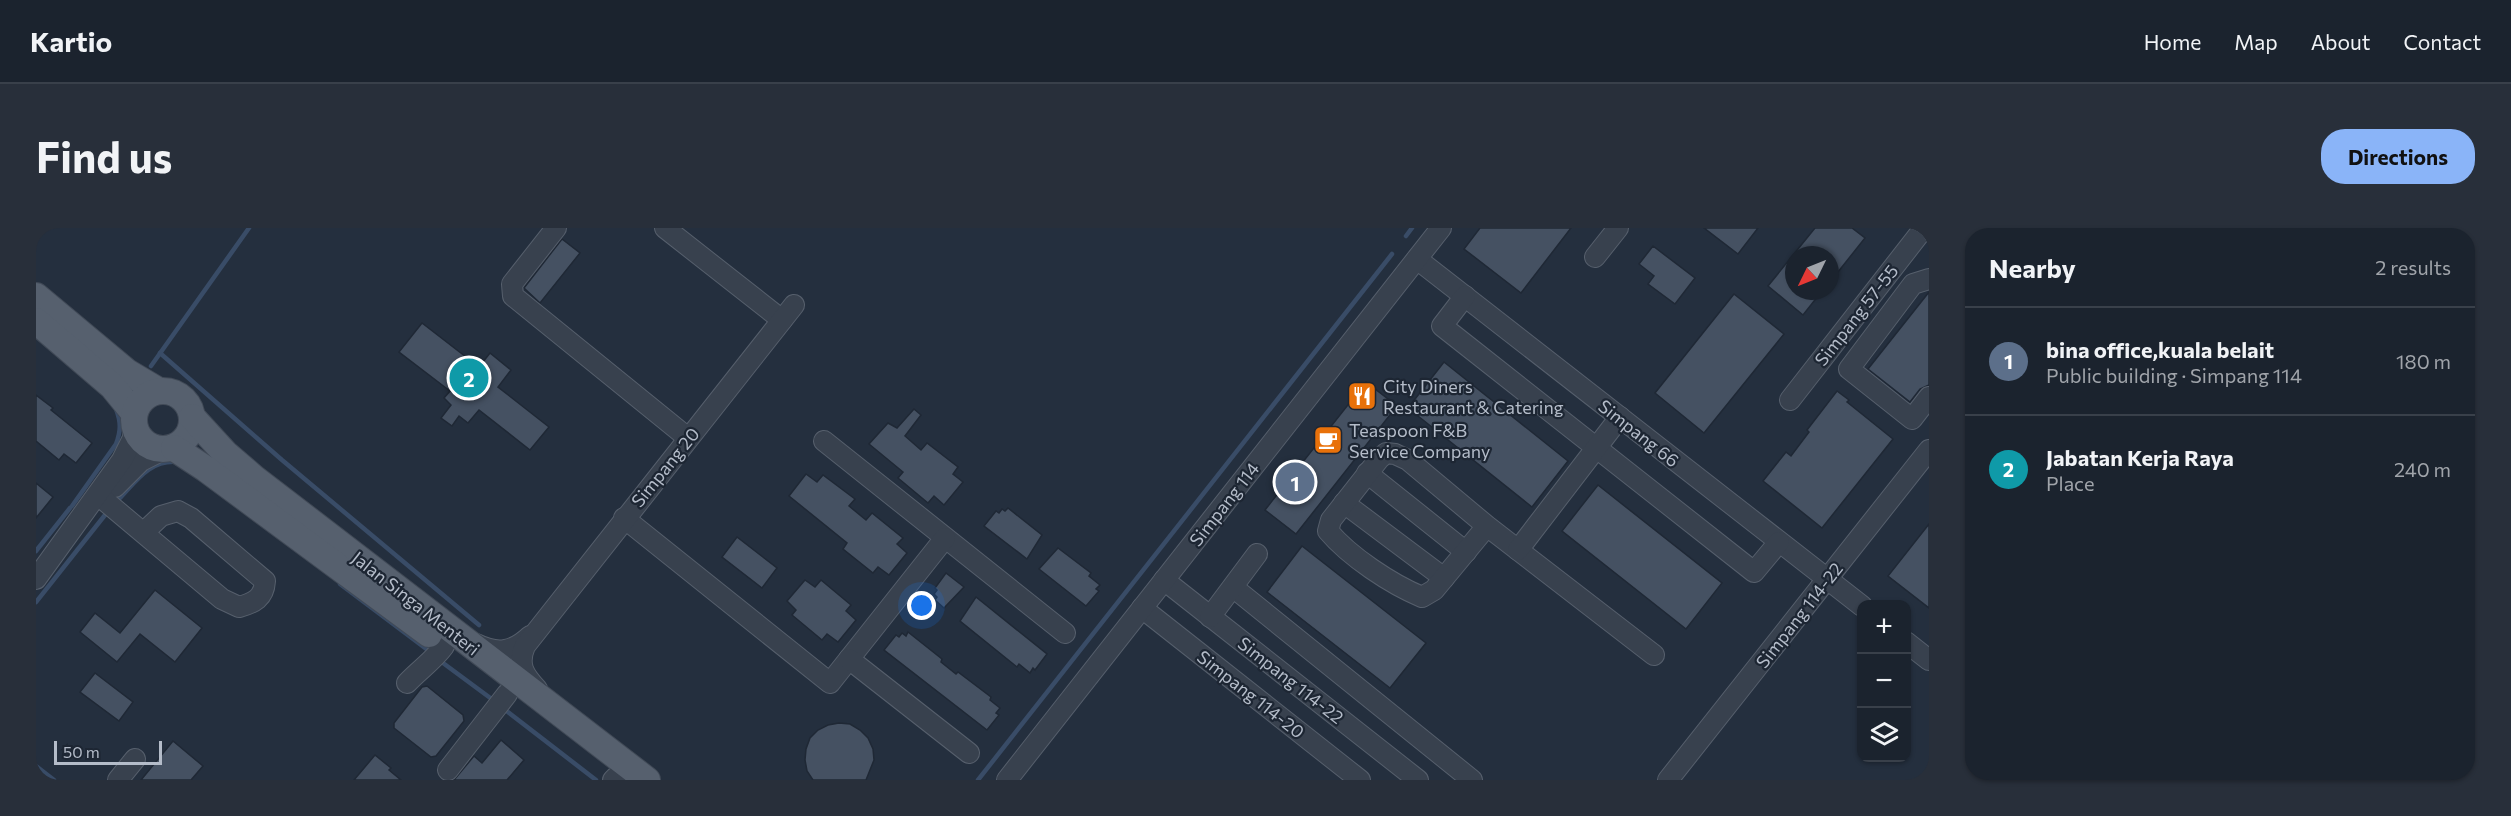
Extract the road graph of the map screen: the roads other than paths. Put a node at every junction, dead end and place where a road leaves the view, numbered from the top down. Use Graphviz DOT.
graph roads {
  1 [pos="556,228"];
  2 [pos="665,228"];
  3 [pos="1441,228"];
  4 [pos="1618,228"];
  5 [pos="1924,231"];
  6 [pos="1595,257"];
  7 [pos="1417,259"];
  8 [pos="1929,279"];
  9 [pos="36,296"];
  10 [pos="1465,296"];
  11 [pos="36,321"];
  12 [pos="1828,351"];
  13 [pos="1849,369"];
  14 [pos="159,391"];
  15 [pos="1929,397"];
  16 [pos="1790,400"];
  17 [pos="192,417"];
  18 [pos="1620,417"];
  19 [pos="134,418"];
  20 [pos="688,438"];
  21 [pos="824,441"];
  22 [pos="1597,448"];
  23 [pos="168,449"];
  24 [pos="1929,450"];
  25 [pos="1367,473"];
  26 [pos="104,500"];
  27 [pos="1344,503"];
  28 [pos="624,518"];
  29 [pos="1486,526"];
  30 [pos="144,532"];
  31 [pos="945,538"];
  32 [pos="1779,542"];
  33 [pos="61,547"];
  34 [pos="1518,550"];
  35 [pos="1466,552"];
  36 [pos="1257,554"];
  37 [pos="1444,578"];
  38 [pos="36,579"];
  39 [pos="1827,579"];
  40 [pos="1164,580"];
  41 [pos="1234,588"];
  42 [pos="1857,602"];
  43 [pos="1142,608"];
  44 [pos="1210,617"];
  45 [pos="536,630"];
  46 [pos="1065,633"];
  47 [pos="453,642"];
  48 [pos="1911,646"];
  49 [pos="1654,655"];
  50 [pos="849,659"];
  51 [pos="1929,660"];
  52 [pos="406,683"];
  53 [pos="507,694"];
  54 [pos="559,712"];
  55 [pos="969,753"];
  56 [pos="135,759"];
  57 [pos="448,770"];
  58 [pos="616,779"];
  59 [pos="118,780"];
  60 [pos="647,780"];
  61 [pos="1007,780"];
  62 [pos="1360,780"];
  63 [pos="1418,780"];
  64 [pos="1472,780"];
  65 [pos="1668,780"];
  1 -- 20 [label="street"];
  2 -- 20 [label="street, Simpang 20"];
  3 -- 7 [label="street, Simpang 114"];
  4 -- 6 [label="street"];
  5 -- 12 [label="street, Simpang 57-55"];
  7 -- 10 [label="street, Simpang 66"];
  7 -- 40 [label="street, Simpang 114"];
  8 -- 13 [label="street"];
  9 -- 14 [label="main road"];
  10 -- 18 [label="street, Simpang 66"];
  10 -- 22 [label="street"];
  11 -- 19 [label="main road"];
  12 -- 13 [label="street"];
  12 -- 16 [label="street, Simpang 57-55"];
  13 -- 15 [label="street"];
  14 -- 17 [label="main road"];
  14 -- 19 [label="main road"];
  17 -- 23 [label="main road"];
  17 -- 47 [label="main road, Jalan Singa Menteri"];
  18 -- 22 [label="street"];
  18 -- 32 [label="street, Simpang 66"];
  19 -- 23 [label="main road"];
  19 -- 33 [label="street"];
  20 -- 28 [label="street, Simpang 20"];
  21 -- 31 [label="street"];
  22 -- 32 [label="street"];
  22 -- 34 [label="street"];
  23 -- 26 [label="street"];
  23 -- 47 [label="main road, Jalan Singa Menteri"];
  24 -- 39 [label="street, Simpang 114-22"];
  25 -- 27 [label="street"];
  25 -- 29 [label="street"];
  25 -- 35 [label="street"];
  26 -- 30 [label="street"];
  26 -- 33 [label="street"];
  27 -- 37 [label="street"];
  27 -- 37 [label="street"];
  28 -- 45 [label="street, Simpang 20"];
  28 -- 50 [label="street"];
  29 -- 34 [label="street"];
  29 -- 35 [label="street"];
  30 -- 30 [label="street"];
  31 -- 46 [label="street"];
  31 -- 50 [label="street"];
  32 -- 39 [label="street, Simpang 66"];
  33 -- 38 [label="street"];
  34 -- 49 [label="street"];
  35 -- 37 [label="street"];
  36 -- 41 [label="street"];
  39 -- 42 [label="street, Simpang 66"];
  39 -- 65 [label="street, Simpang 114-22"];
  40 -- 43 [label="street, Simpang 114"];
  40 -- 44 [label="street, Simpang 114-22"];
  41 -- 44 [label="street"];
  41 -- 64 [label="street"];
  43 -- 61 [label="street, Simpang 114"];
  43 -- 62 [label="street, Simpang 114-20"];
  44 -- 63 [label="street, Simpang 114-22"];
  45 -- 47 [label="street"];
  45 -- 54 [label="street"];
  47 -- 52 [label="street"];
  47 -- 53 [label="main road, Jalan Singa Menteri"];
  47 -- 54 [label="main road, Jalan Singa Menteri"];
  48 -- 51 [label="street"];
  50 -- 55 [label="street"];
  53 -- 57 [label="street"];
  53 -- 58 [label="main road, Jalan Singa Menteri"];
  54 -- 60 [label="main road, Jalan Singa Menteri"];
  56 -- 59 [label="street"];
}
